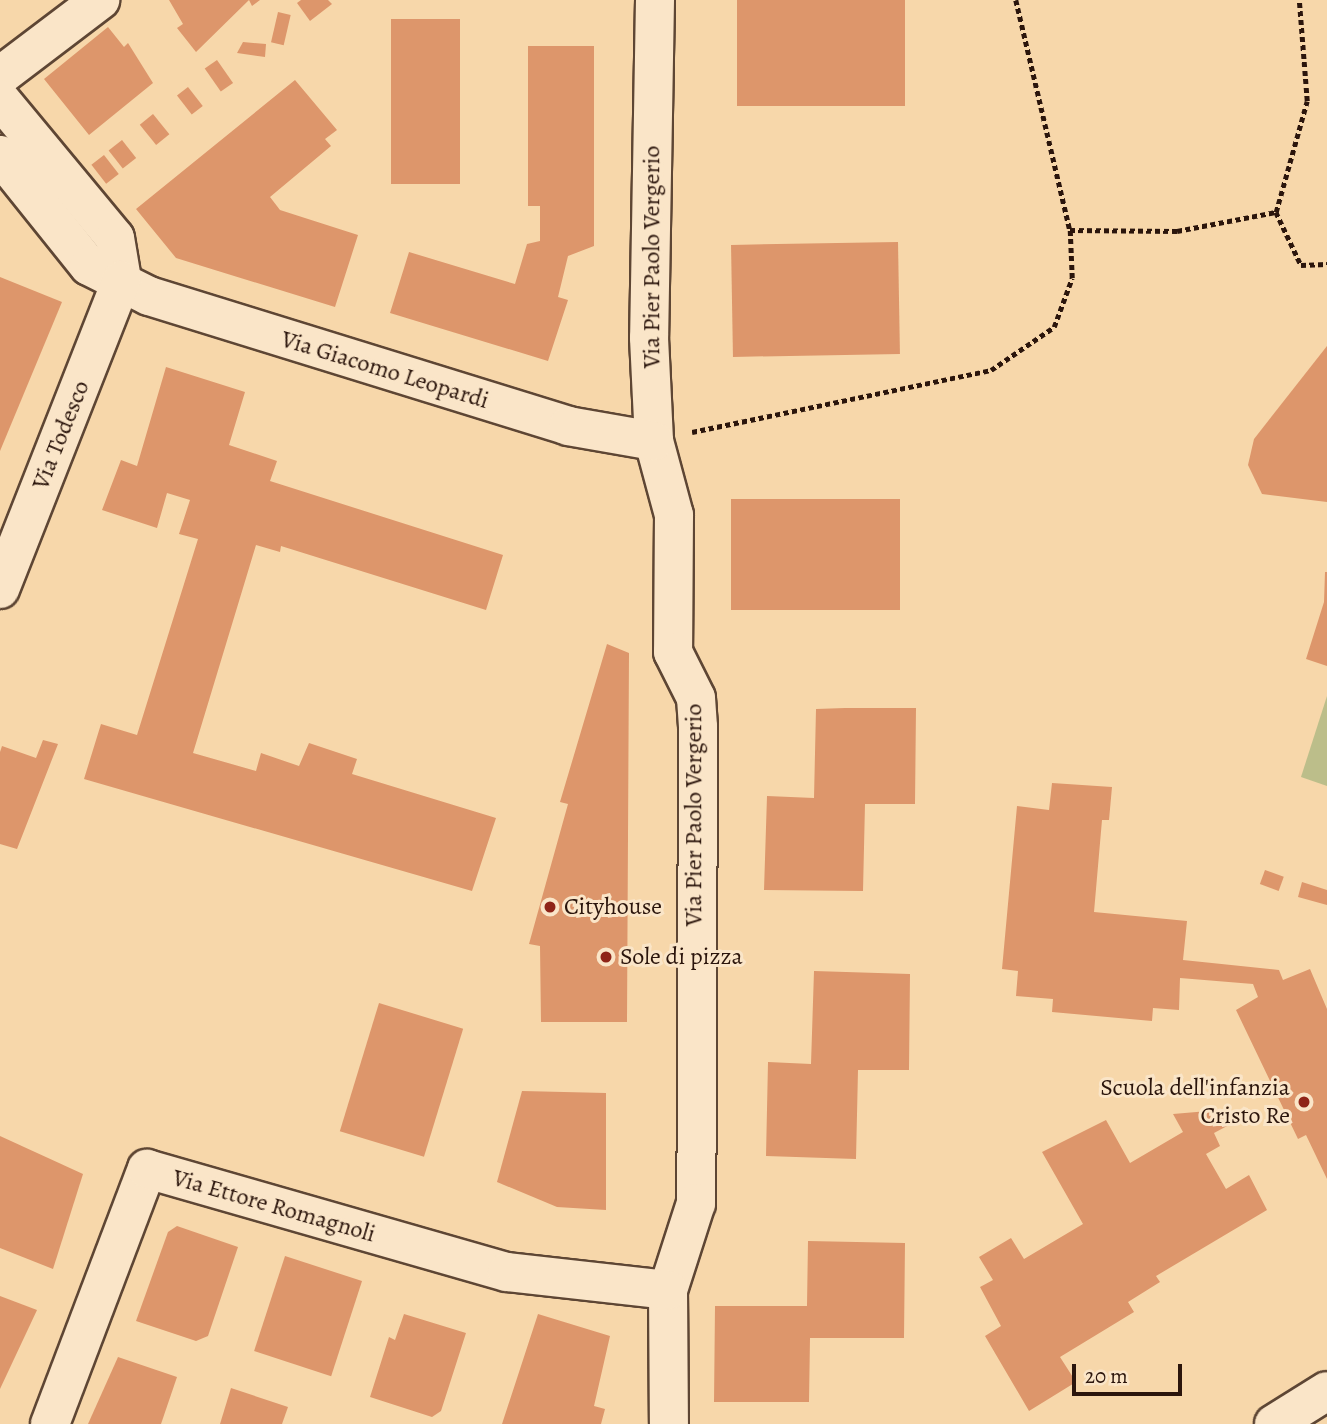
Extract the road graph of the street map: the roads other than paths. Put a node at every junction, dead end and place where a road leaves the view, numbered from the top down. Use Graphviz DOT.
graph roads {
  1 [pos="100,0"];
  2 [pos="655,0"];
  3 [pos="0,76"];
  4 [pos="0,99"];
  5 [pos="0,155"];
  6 [pos="122,280"];
  7 [pos="654,441"];
  8 [pos="0,589"];
  9 [pos="668,1290"];
  10 [pos="1327,1391"];
  11 [pos="50,1424"];
  12 [pos="669,1424"];
  13 [pos="1274,1424"];
  1 -- 3 [label="street"];
  2 -- 7 [label="street, Via Pier Paolo Vergerio"];
  4 -- 6 [label="street"];
  5 -- 6 [label="street, Via Giacomo Leopardi"];
  6 -- 7 [label="street, Via Giacomo Leopardi"];
  6 -- 8 [label="street, Via Todesco"];
  7 -- 9 [label="street, Via Pier Paolo Vergerio"];
  9 -- 11 [label="street, Via Ettore Romagnoli"];
  9 -- 12 [label="street, Via Pier Paolo Vergerio"];
  10 -- 13 [label="street"];
}
